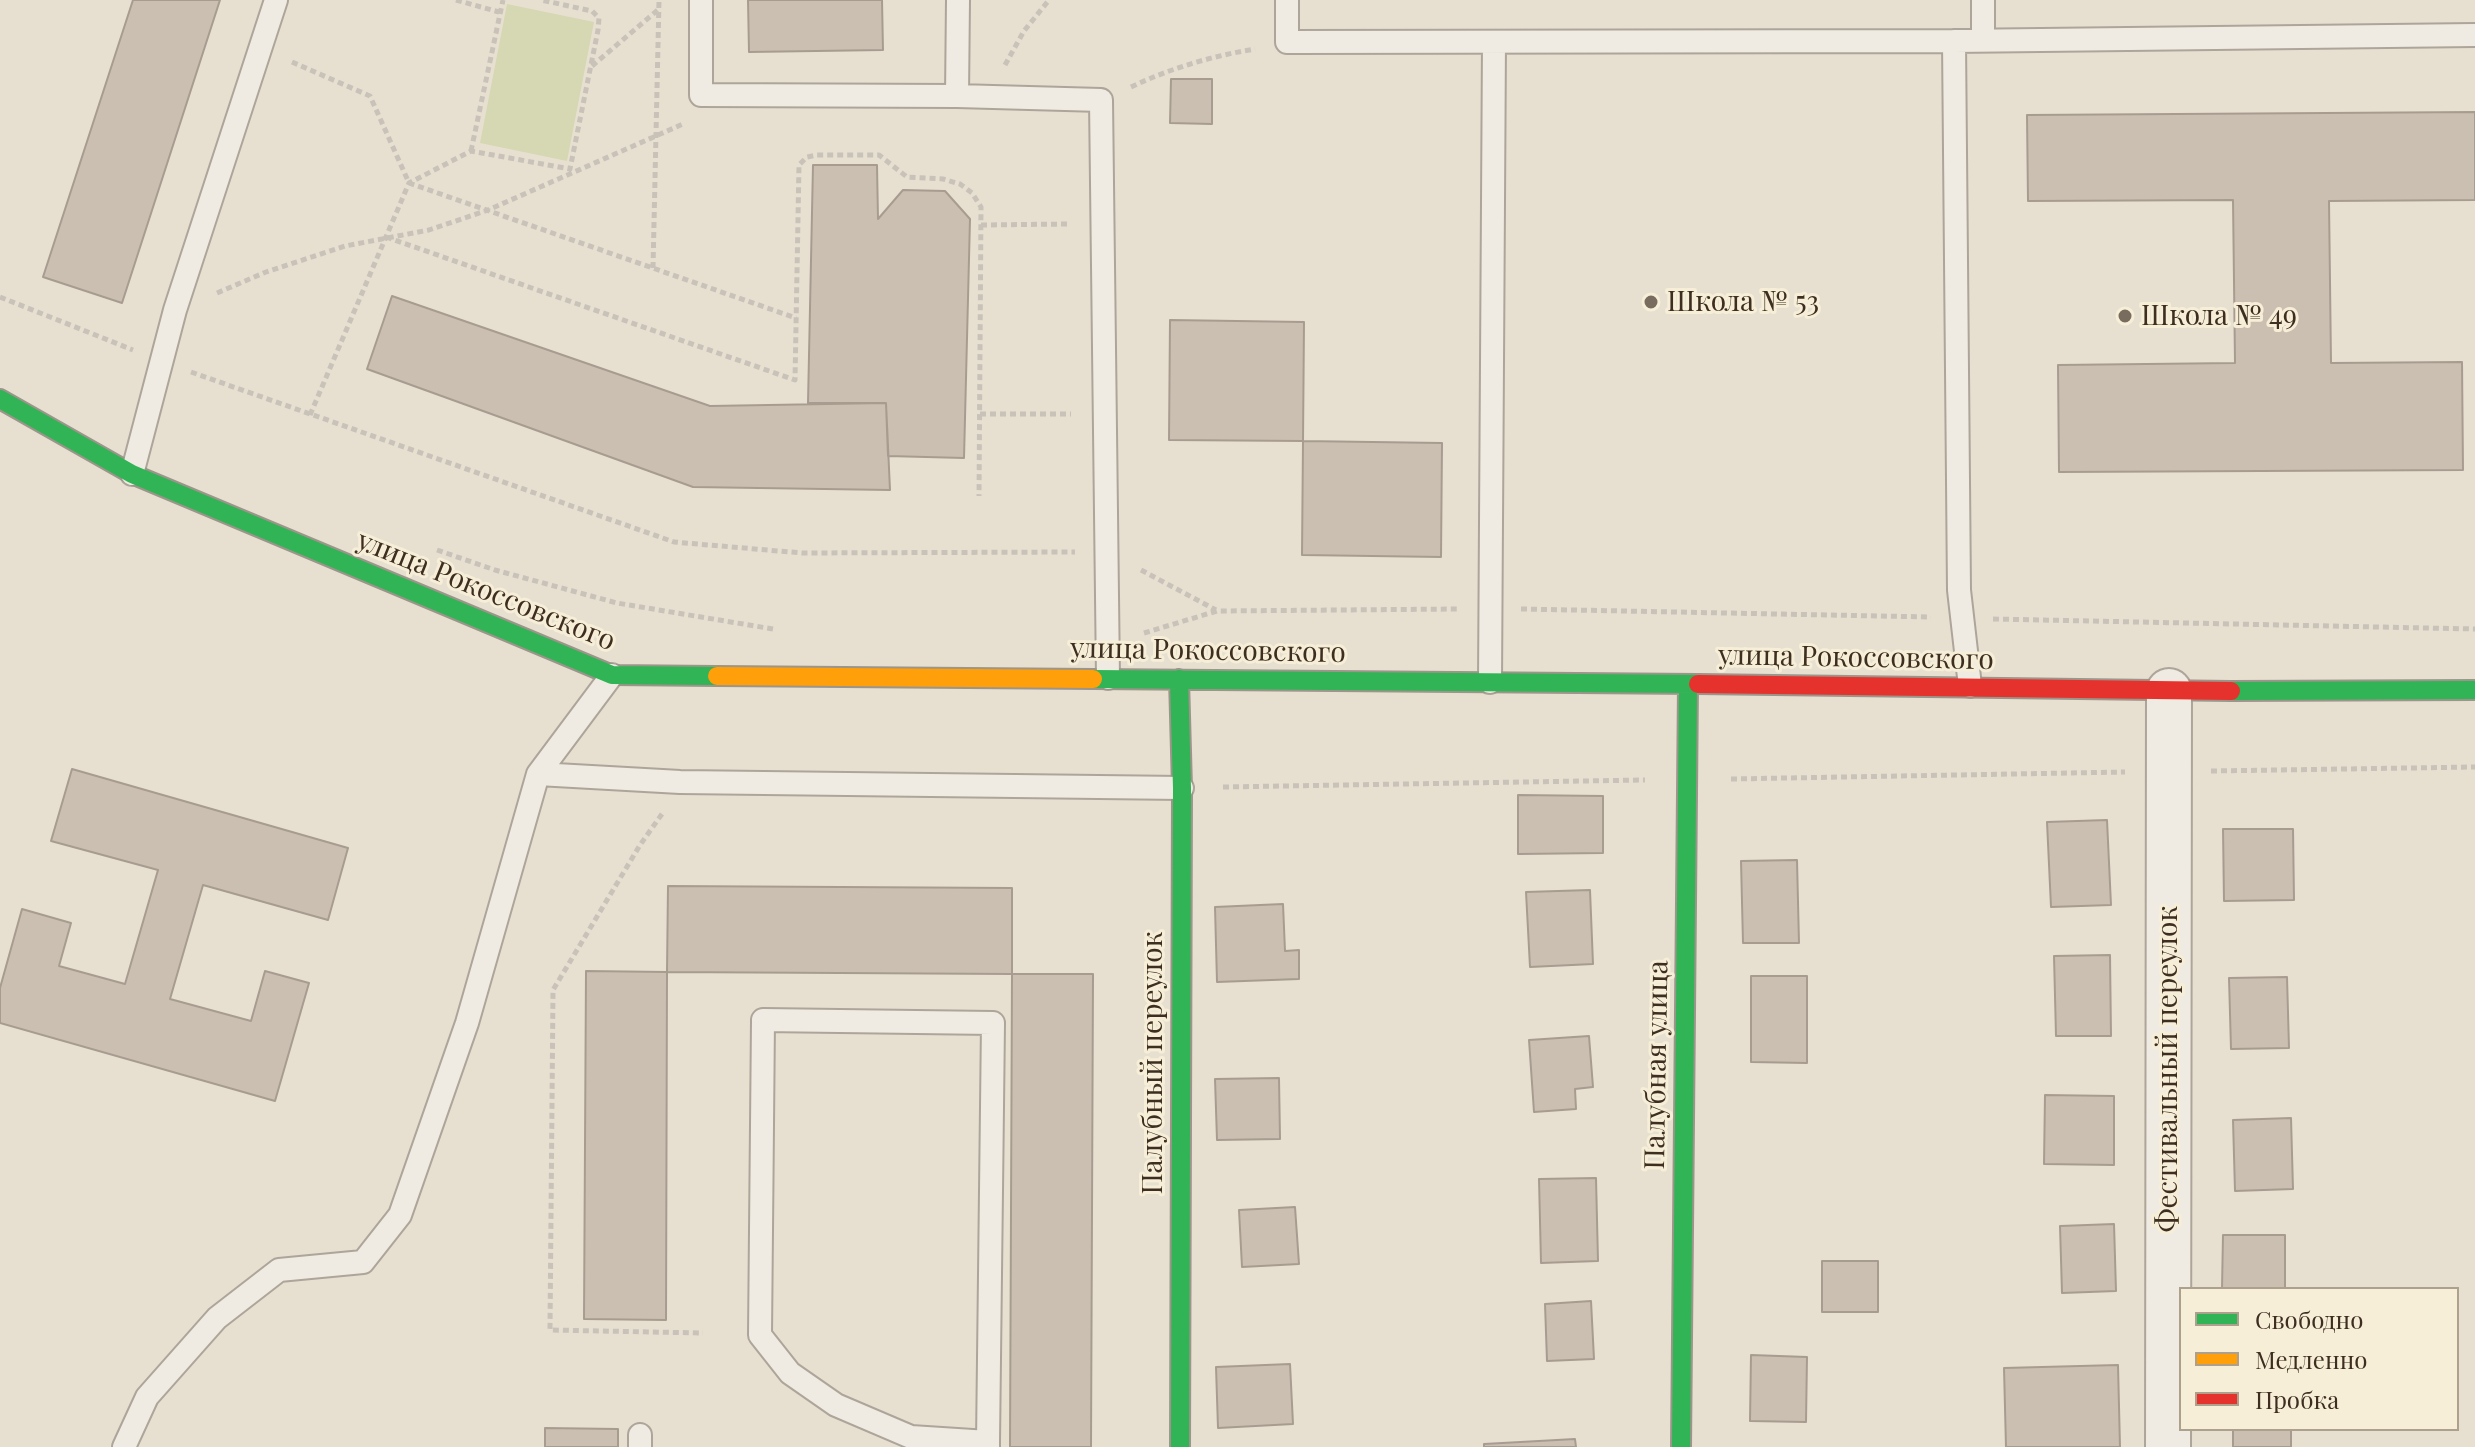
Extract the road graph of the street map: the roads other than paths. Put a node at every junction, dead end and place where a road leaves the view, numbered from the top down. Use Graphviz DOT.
graph roads {
  1 [pos="276,0"];
  2 [pos="701,0"];
  3 [pos="958,0"];
  4 [pos="1287,0"];
  5 [pos="1983,0"];
  6 [pos="2475,35"];
  7 [pos="1983,40"];
  8 [pos="1954,41"];
  9 [pos="1494,42"];
  10 [pos="957,96"];
  11 [pos="0,399"];
  12 [pos="132,474"];
  13 [pos="612,675"];
  14 [pos="1108,678"];
  15 [pos="1179,679"];
  16 [pos="1490,682"];
  17 [pos="1688,684"];
  18 [pos="1970,686"];
  19 [pos="2475,690"];
  20 [pos="2169,691"];
  21 [pos="538,774"];
  22 [pos="1182,788"];
  23 [pos="988,1445"];
  24 [pos="124,1447"];
  25 [pos="1180,1447"];
  26 [pos="1681,1447"];
  27 [pos="2168,1447"];
  1 -- 12 [label="lane"];
  2 -- 10 [label="lane"];
  3 -- 10 [label="lane"];
  4 -- 9 [label="lane"];
  5 -- 7 [label="lane"];
  6 -- 7 [label="lane"];
  7 -- 8 [label="lane"];
  8 -- 9 [label="lane"];
  8 -- 18 [label="lane"];
  9 -- 16 [label="lane"];
  10 -- 14 [label="lane"];
  11 -- 12 [label="street, улица Рокоссовского"];
  12 -- 13 [label="street, улица Рокоссовского"];
  13 -- 14 [label="street, улица Рокоссовского"];
  13 -- 21 [label="lane"];
  14 -- 15 [label="street, улица Рокоссовского"];
  15 -- 16 [label="street, улица Рокоссовского"];
  15 -- 22 [label="street, Палубный переулок"];
  16 -- 17 [label="street, улица Рокоссовского"];
  17 -- 18 [label="street, улица Рокоссовского"];
  17 -- 26 [label="street, Палубная улица"];
  18 -- 20 [label="street, улица Рокоссовского"];
  19 -- 20 [label="street, улица Рокоссовского"];
  20 -- 27 [label="street, Фестивальный переулок"];
  21 -- 22 [label="lane"];
  21 -- 24 [label="lane"];
  22 -- 25 [label="street, Палубный переулок"];
  23 -- 23 [label="lane"];
}
